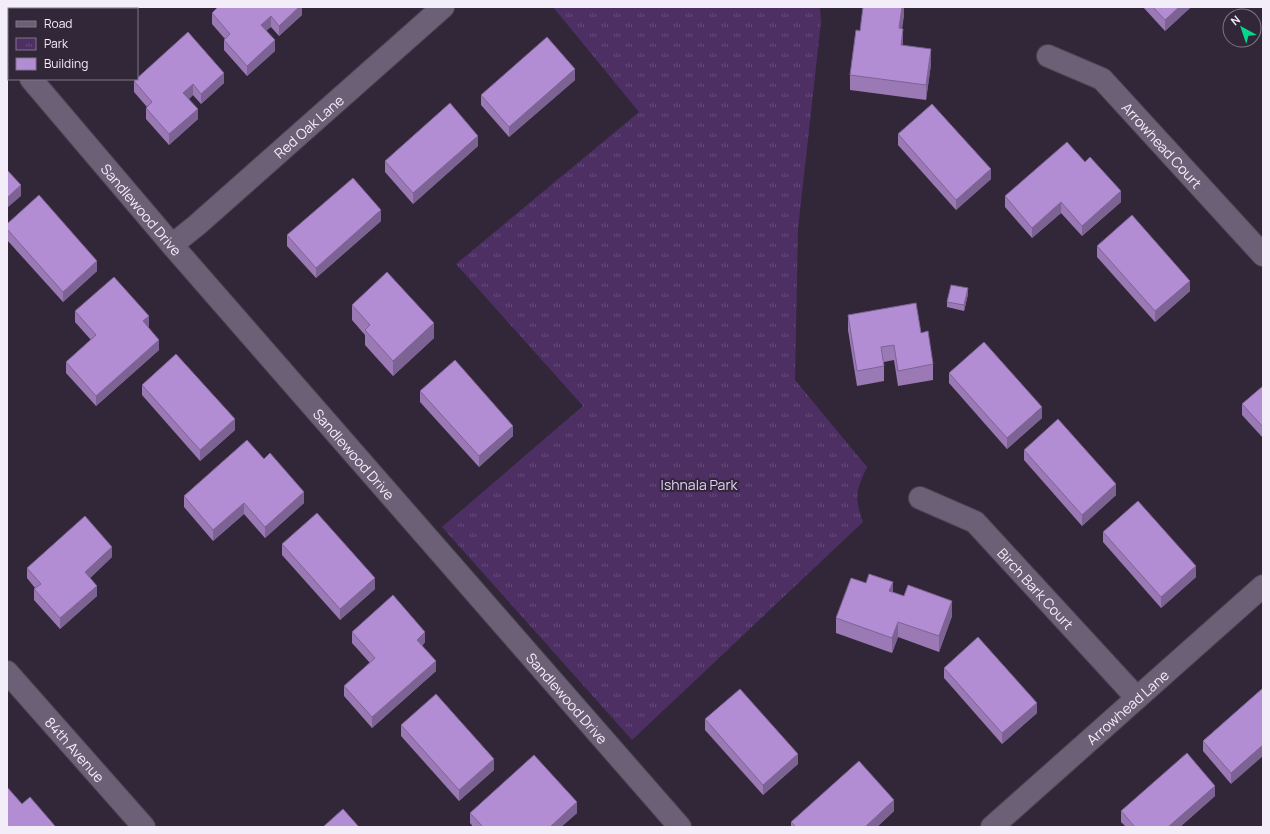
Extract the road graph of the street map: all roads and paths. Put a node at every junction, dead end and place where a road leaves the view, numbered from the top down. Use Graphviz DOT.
graph roads {
  1 [pos="443,7"];
  2 [pos="1048,56"];
  3 [pos="32,80"];
  4 [pos="172,245"];
  5 [pos="1263,255"];
  6 [pos="920,498"];
  7 [pos="1263,586"];
  8 [pos="7,672"];
  9 [pos="1137,698"];
  10 [pos="144,827"];
  11 [pos="679,827"];
  12 [pos="992,827"];
  1 -- 4 [label="street, Red Oak Lane"];
  2 -- 5 [label="street, Arrowhead Court"];
  3 -- 4 [label="street, Sandlewood Drive"];
  4 -- 11 [label="street, Sandlewood Drive"];
  6 -- 9 [label="street, Birch Bark Court"];
  7 -- 9 [label="street, Arrowhead Lane"];
  8 -- 10 [label="street, 84th Avenue"];
  9 -- 12 [label="street, Arrowhead Lane"];
}
